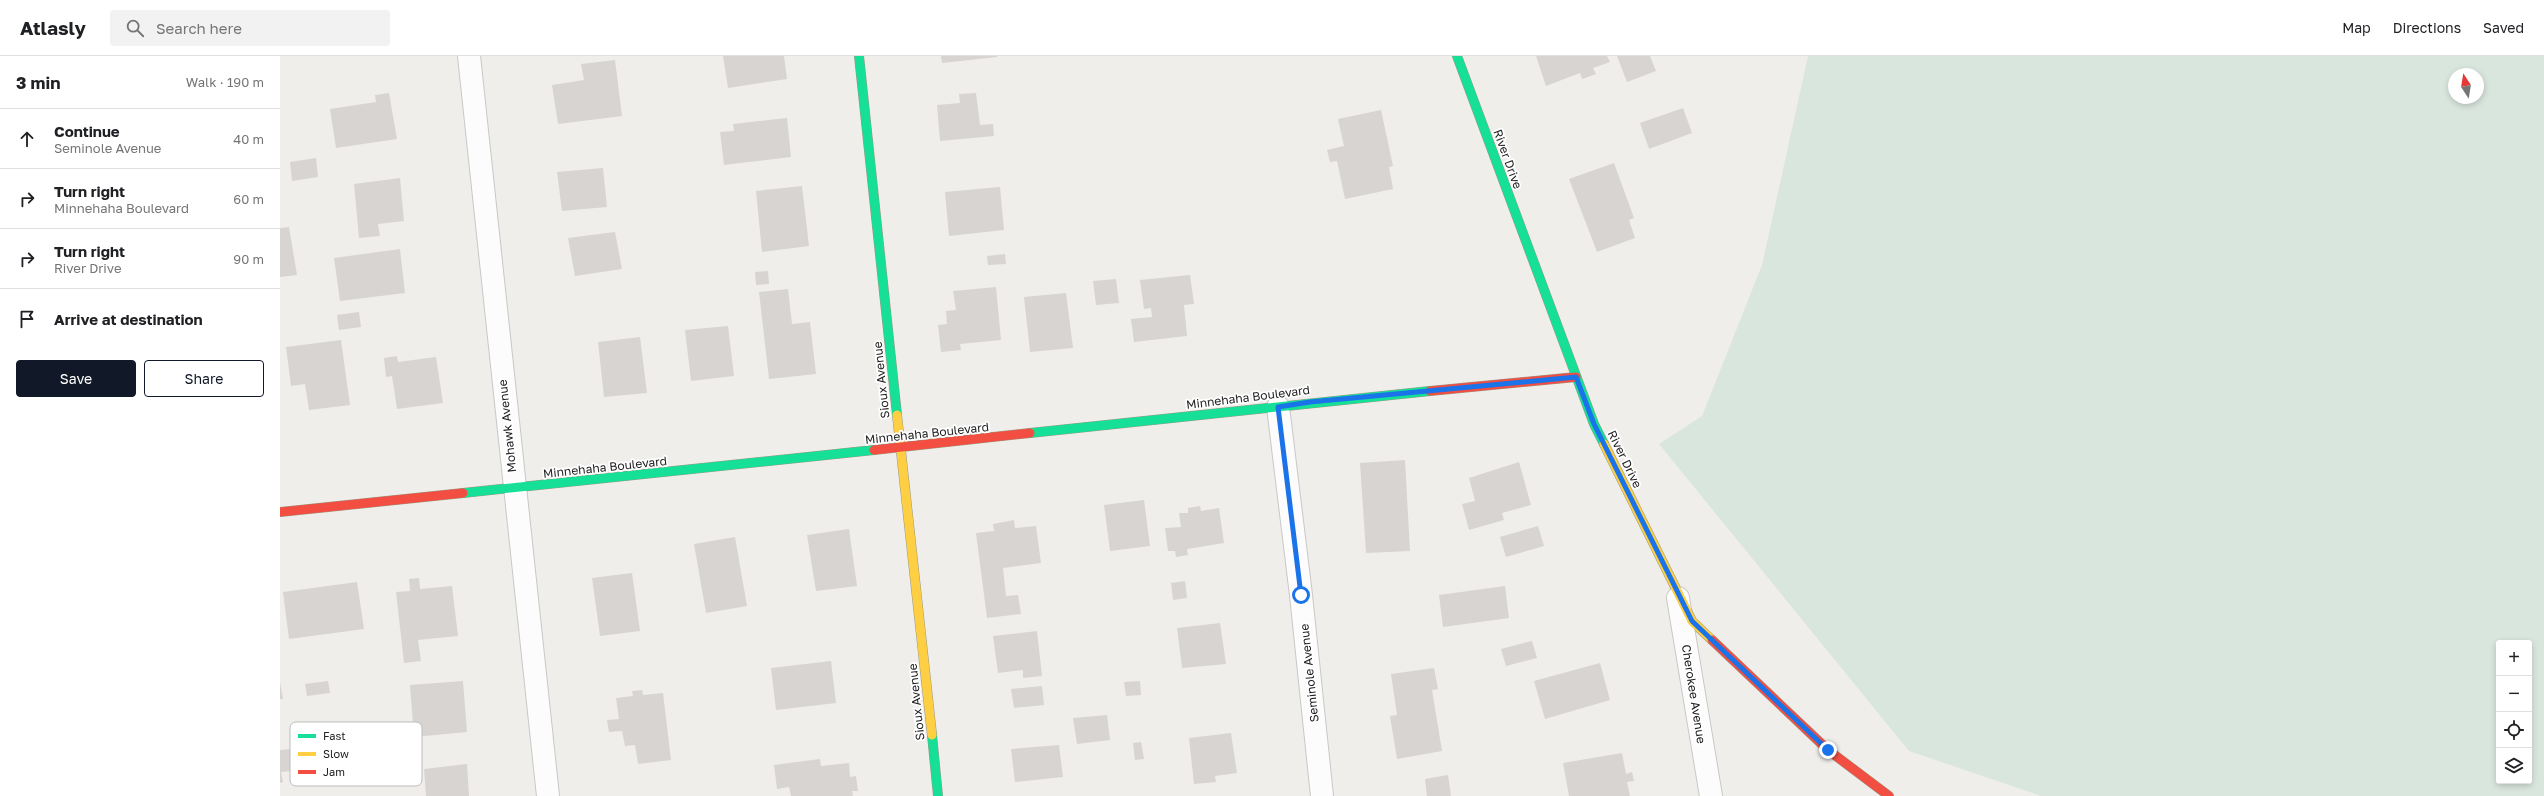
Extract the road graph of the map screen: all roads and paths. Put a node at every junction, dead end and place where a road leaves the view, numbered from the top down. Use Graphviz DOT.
graph roads {
  1 [pos="469,56"];
  2 [pos="859,56"];
  3 [pos="1457,56"];
  4 [pos="1576,377"];
  5 [pos="1278,407"];
  6 [pos="901,448"];
  7 [pos="514,489"];
  8 [pos="280,512"];
  9 [pos="1677,592"];
  10 [pos="548,796"];
  11 [pos="938,796"];
  12 [pos="1322,796"];
  13 [pos="1711,796"];
  14 [pos="1889,796"];
  1 -- 7 [label="street, Mohawk Avenue"];
  2 -- 6 [label="street, Sioux Avenue"];
  3 -- 4 [label="street, River Drive"];
  4 -- 5 [label="street, Minnehaha Boulevard"];
  4 -- 9 [label="street, River Drive"];
  5 -- 6 [label="street, Minnehaha Boulevard"];
  5 -- 12 [label="street, Seminole Avenue"];
  6 -- 7 [label="street, Minnehaha Boulevard"];
  6 -- 11 [label="street, Sioux Avenue"];
  7 -- 8 [label="street, Minnehaha Boulevard"];
  7 -- 10 [label="street, Mohawk Avenue"];
  9 -- 13 [label="street, Cherokee Avenue"];
  9 -- 14 [label="street, River Drive"];
}
